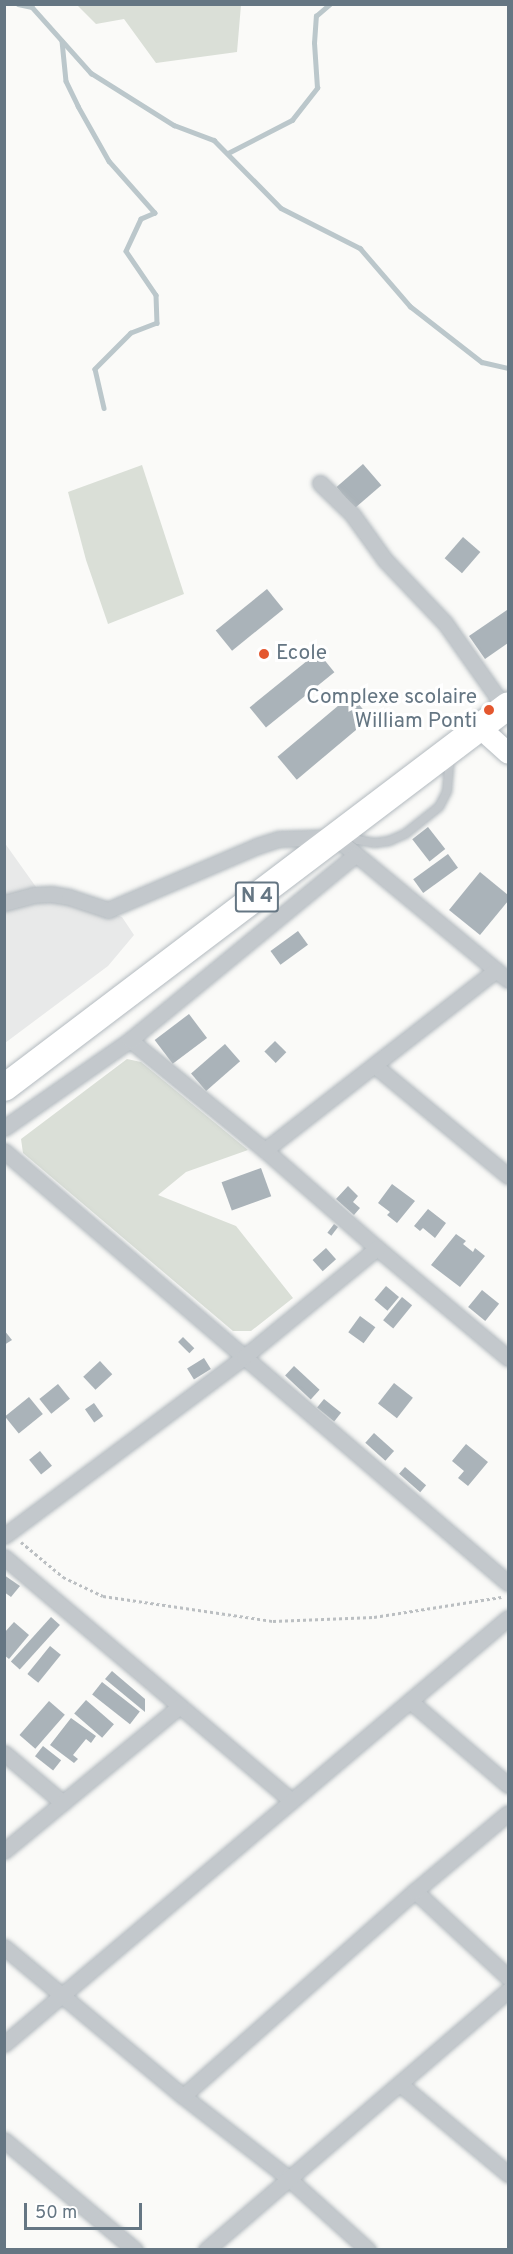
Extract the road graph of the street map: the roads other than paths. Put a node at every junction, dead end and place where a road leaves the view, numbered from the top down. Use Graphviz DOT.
graph roads {
  1 [pos="320,483"];
  2 [pos="507,708"];
  3 [pos="478,726"];
  4 [pos="450,747"];
  5 [pos="508,753"];
  6 [pos="340,834"];
  7 [pos="355,855"];
  8 [pos="4,903"];
  9 [pos="496,970"];
  10 [pos="508,981"];
  11 [pos="130,1040"];
  12 [pos="374,1065"];
  13 [pos="4,1088"];
  14 [pos="4,1128"];
  15 [pos="265,1150"];
  16 [pos="4,1151"];
  17 [pos="508,1176"];
  18 [pos="376,1248"];
  19 [pos="244,1357"];
  20 [pos="508,1358"];
  21 [pos="7,1534"];
  22 [pos="4,1557"];
  23 [pos="508,1583"];
  24 [pos="508,1618"];
  25 [pos="410,1701"];
  26 [pos="180,1706"];
  27 [pos="4,1753"];
  28 [pos="508,1785"];
  29 [pos="292,1801"];
  30 [pos="63,1803"];
  31 [pos="508,1813"];
  32 [pos="4,1851"];
  33 [pos="415,1891"];
  34 [pos="4,1947"];
  35 [pos="508,1977"];
  36 [pos="508,1990"];
  37 [pos="62,1995"];
  38 [pos="4,2044"];
  39 [pos="400,2084"];
  40 [pos="183,2096"];
  41 [pos="4,2140"];
  42 [pos="508,2174"];
  43 [pos="287,2177"];
  44 [pos="135,2250"];
  45 [pos="206,2250"];
  46 [pos="368,2250"];
  1 -- 2 [label="street"];
  2 -- 3 [label="highway, N 4"];
  3 -- 4 [label="highway, N 4"];
  3 -- 5 [label="street"];
  4 -- 6 [label="highway, N 4"];
  4 -- 6 [label="lane"];
  6 -- 7 [label="street"];
  6 -- 8 [label="street"];
  6 -- 13 [label="highway, N 4"];
  7 -- 9 [label="street"];
  7 -- 11 [label="street"];
  9 -- 10 [label="street"];
  9 -- 12 [label="street"];
  11 -- 14 [label="street"];
  11 -- 15 [label="street"];
  12 -- 15 [label="street"];
  12 -- 17 [label="street"];
  15 -- 18 [label="street"];
  16 -- 19 [label="street"];
  18 -- 19 [label="street"];
  18 -- 20 [label="street"];
  19 -- 21 [label="street"];
  19 -- 23 [label="street"];
  22 -- 26 [label="street"];
  24 -- 25 [label="street"];
  25 -- 28 [label="street"];
  25 -- 29 [label="street"];
  26 -- 29 [label="street"];
  26 -- 30 [label="street"];
  27 -- 30 [label="street"];
  29 -- 37 [label="street"];
  30 -- 32 [label="street"];
  31 -- 33 [label="street"];
  33 -- 35 [label="street"];
  33 -- 40 [label="street"];
  34 -- 37 [label="street"];
  36 -- 39 [label="street"];
  37 -- 38 [label="street"];
  37 -- 40 [label="street"];
  39 -- 42 [label="street"];
  39 -- 43 [label="street"];
  40 -- 43 [label="street"];
  41 -- 44 [label="street"];
  43 -- 45 [label="street"];
  43 -- 46 [label="street"];
}
